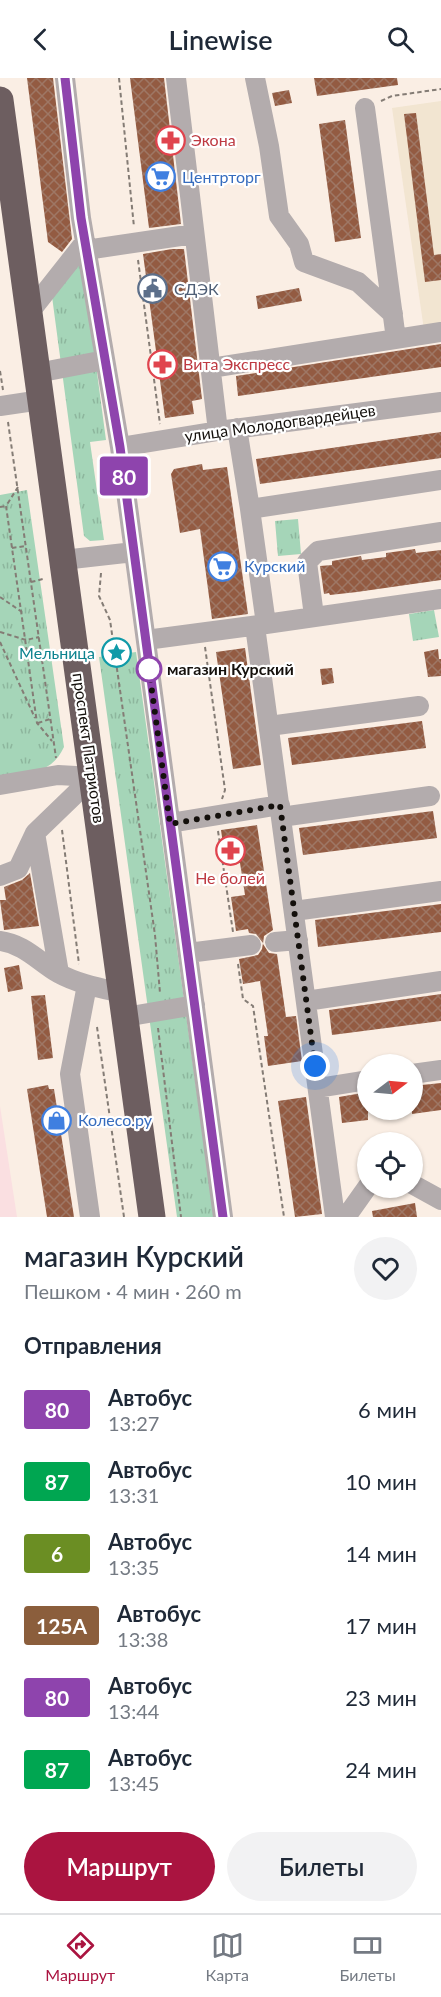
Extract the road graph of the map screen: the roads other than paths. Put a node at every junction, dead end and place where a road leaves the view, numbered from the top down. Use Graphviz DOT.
graph roads {
  1 [pos="65,78"];
  2 [pos="255,78"];
  3 [pos="181,79"];
  4 [pos="0,100"];
  5 [pos="364,108"];
  6 [pos="194,234"];
  7 [pos="86,246"];
  8 [pos="29,313"];
  9 [pos="393,314"];
  10 [pos="441,332"];
  11 [pos="396,339"];
  12 [pos="105,360"];
  13 [pos="211,368"];
  14 [pos="37,373"];
  15 [pos="41,400"];
  16 [pos="441,402"];
  17 [pos="0,406"];
  18 [pos="228,430"];
  19 [pos="120,447"];
  20 [pos="441,480"];
  21 [pos="250,509"];
  22 [pos="441,532"];
  23 [pos="134,552"];
  24 [pos="63,561"];
  25 [pos="441,599"];
  26 [pos="314,616"];
  27 [pos="260,625"];
  28 [pos="146,640"];
  29 [pos="419,706"];
  30 [pos="269,726"];
  31 [pos="93,777"];
  32 [pos="0,785"];
  33 [pos="430,796"];
  34 [pos="280,811"];
  35 [pos="170,824"];
  36 [pos="35,833"];
  37 [pos="0,876"];
  38 [pos="441,891"];
  39 [pos="294,910"];
  40 [pos="298,940"];
  41 [pos="0,941"];
  42 [pos="275,942"];
  43 [pos="243,946"];
  44 [pos="188,953"];
  45 [pos="59,973"];
  46 [pos="441,981"];
  47 [pos="87,985"];
  48 [pos="306,1001"];
  49 [pos="124,1005"];
  50 [pos="195,1005"];
  51 [pos="441,1070"];
  52 [pos="423,1072"];
  53 [pos="357,1082"];
  54 [pos="318,1088"];
  55 [pos="423,1190"];
  56 [pos="359,1198"];
  57 [pos="441,1200"];
  58 [pos="90,1217"];
  59 [pos="152,1217"];
  60 [pos="223,1217"];
  61 [pos="335,1217"];
  62 [pos="346,1217"];
  1 -- 7 [label="street"];
  2 -- 9 [label="street"];
  3 -- 6 [label="street"];
  4 -- 8 [label="highway, проспект Патриотов"];
  5 -- 9 [label="street"];
  6 -- 7 [label="street"];
  6 -- 13 [label="street"];
  7 -- 8 [label="street"];
  7 -- 12 [label="street"];
  8 -- 14 [label="highway, проспект Патриотов"];
  9 -- 11 [label="street"];
  10 -- 11 [label="street"];
  11 -- 13 [label="street"];
  12 -- 14 [label="street"];
  12 -- 19 [label="street"];
  13 -- 18 [label="street"];
  14 -- 15 [label="highway, проспект Патриотов"];
  15 -- 17 [label="street"];
  15 -- 24 [label="highway, проспект Патриотов"];
  16 -- 18 [label="street, улица Молодогвардейцев"];
  18 -- 19 [label="street, улица Молодогвардейцев"];
  18 -- 21 [label="street"];
  19 -- 23 [label="street"];
  20 -- 21 [label="street"];
  21 -- 27 [label="street"];
  22 -- 26 [label="street"];
  23 -- 24 [label="street"];
  23 -- 28 [label="street"];
  24 -- 31 [label="highway, проспект Патриотов"];
  25 -- 26 [label="street"];
  26 -- 27 [label="street"];
  27 -- 28 [label="street"];
  27 -- 30 [label="street"];
  28 -- 35 [label="street"];
  29 -- 30 [label="street"];
  30 -- 34 [label="street"];
  31 -- 32 [label="street"];
  31 -- 36 [label="street"];
  31 -- 49 [label="highway, проспект Патриотов"];
  33 -- 34 [label="street"];
  34 -- 35 [label="street"];
  34 -- 39 [label="street"];
  35 -- 44 [label="street"];
  36 -- 37 [label="street"];
  36 -- 45 [label="street"];
  38 -- 39 [label="street"];
  39 -- 40 [label="street"];
  40 -- 42 [label="street"];
  40 -- 48 [label="street"];
  41 -- 45 [label="street"];
  43 -- 44 [label="street"];
  44 -- 50 [label="street"];
  45 -- 47 [label="street"];
  46 -- 48 [label="street"];
  47 -- 49 [label="street"];
  47 -- 58 [label="street"];
  48 -- 54 [label="street"];
  49 -- 50 [label="street"];
  49 -- 59 [label="highway, проспект Патриотов"];
  50 -- 60 [label="street"];
  51 -- 52 [label="street"];
  53 -- 54 [label="street"];
  54 -- 61 [label="street"];
  55 -- 57 [label="street"];
  56 -- 62 [label="street"];
}
